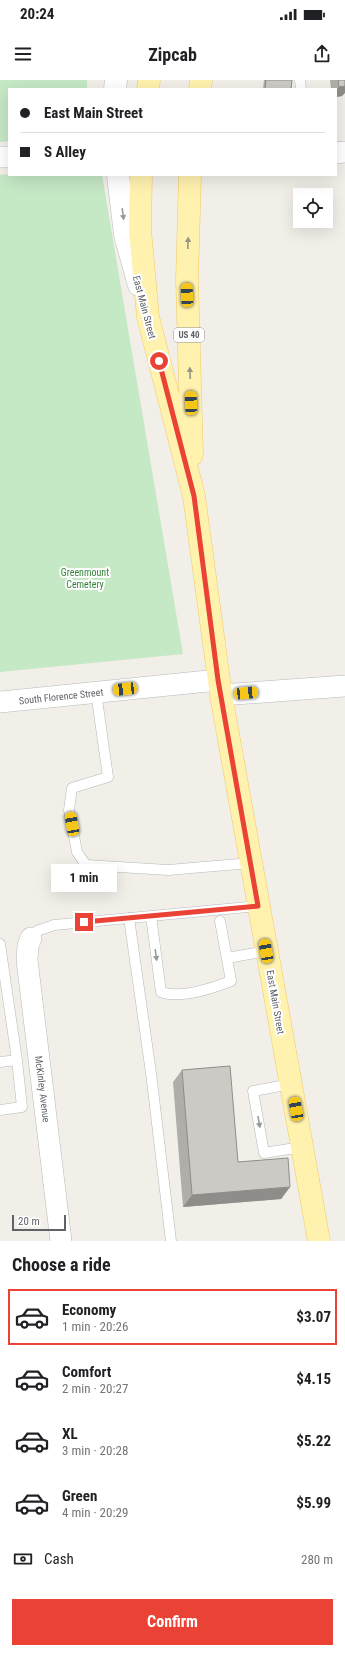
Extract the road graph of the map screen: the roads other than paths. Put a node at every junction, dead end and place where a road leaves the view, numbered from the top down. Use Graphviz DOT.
graph roads {
  1 [pos="118,176"];
  2 [pos="140,176"];
  3 [pos="190,176"];
  4 [pos="148,316"];
  5 [pos="194,496"];
  6 [pos="345,686"];
  7 [pos="220,688"];
  8 [pos="96,692"];
  9 [pos="0,702"];
  10 [pos="251,863"];
  11 [pos="258,906"];
  12 [pos="151,916"];
  13 [pos="129,918"];
  14 [pos="220,921"];
  15 [pos="31,938"];
  16 [pos="0,944"];
  17 [pos="266,951"];
  18 [pos="227,958"];
  19 [pos="17,1060"];
  20 [pos="0,1062"];
  21 [pos="291,1084"];
  22 [pos="0,1110"];
  23 [pos="302,1147"];
  24 [pos="62,1241"];
  25 [pos="171,1241"];
  26 [pos="320,1241"];
  1 -- 4 [label="main road, East Main Street, one-way"];
  2 -- 4 [label="main road, US 40"];
  5 -- 3 [label="main road, US 40, one-way"];
  4 -- 5 [label="main road, East Main Street / US 40"];
  5 -- 7 [label="main road, East Main Street / US 40"];
  6 -- 7 [label="street, South Florence Street"];
  7 -- 8 [label="street, South Florence Street"];
  7 -- 10 [label="main road, East Main Street / US 40"];
  8 -- 9 [label="street, South Florence Street"];
  8 -- 10 [label="lane"];
  10 -- 11 [label="main road, East Main Street / US 40"];
  11 -- 12 [label="lane"];
  11 -- 17 [label="main road, East Main Street / US 40"];
  12 -- 13 [label="lane"];
  12 -- 18 [label="lane, one-way"];
  13 -- 15 [label="lane"];
  13 -- 25 [label="lane"];
  14 -- 18 [label="lane"];
  15 -- 24 [label="street, McKinley Avenue"];
  16 -- 19 [label="lane"];
  17 -- 18 [label="lane"];
  17 -- 21 [label="main road, East Main Street / US 40"];
  19 -- 20 [label="lane"];
  19 -- 22 [label="lane"];
  21 -- 23 [label="main road, East Main Street / US 40"];
  21 -- 23 [label="lane, one-way"];
  23 -- 26 [label="main road, East Main Street / US 40"];
}
